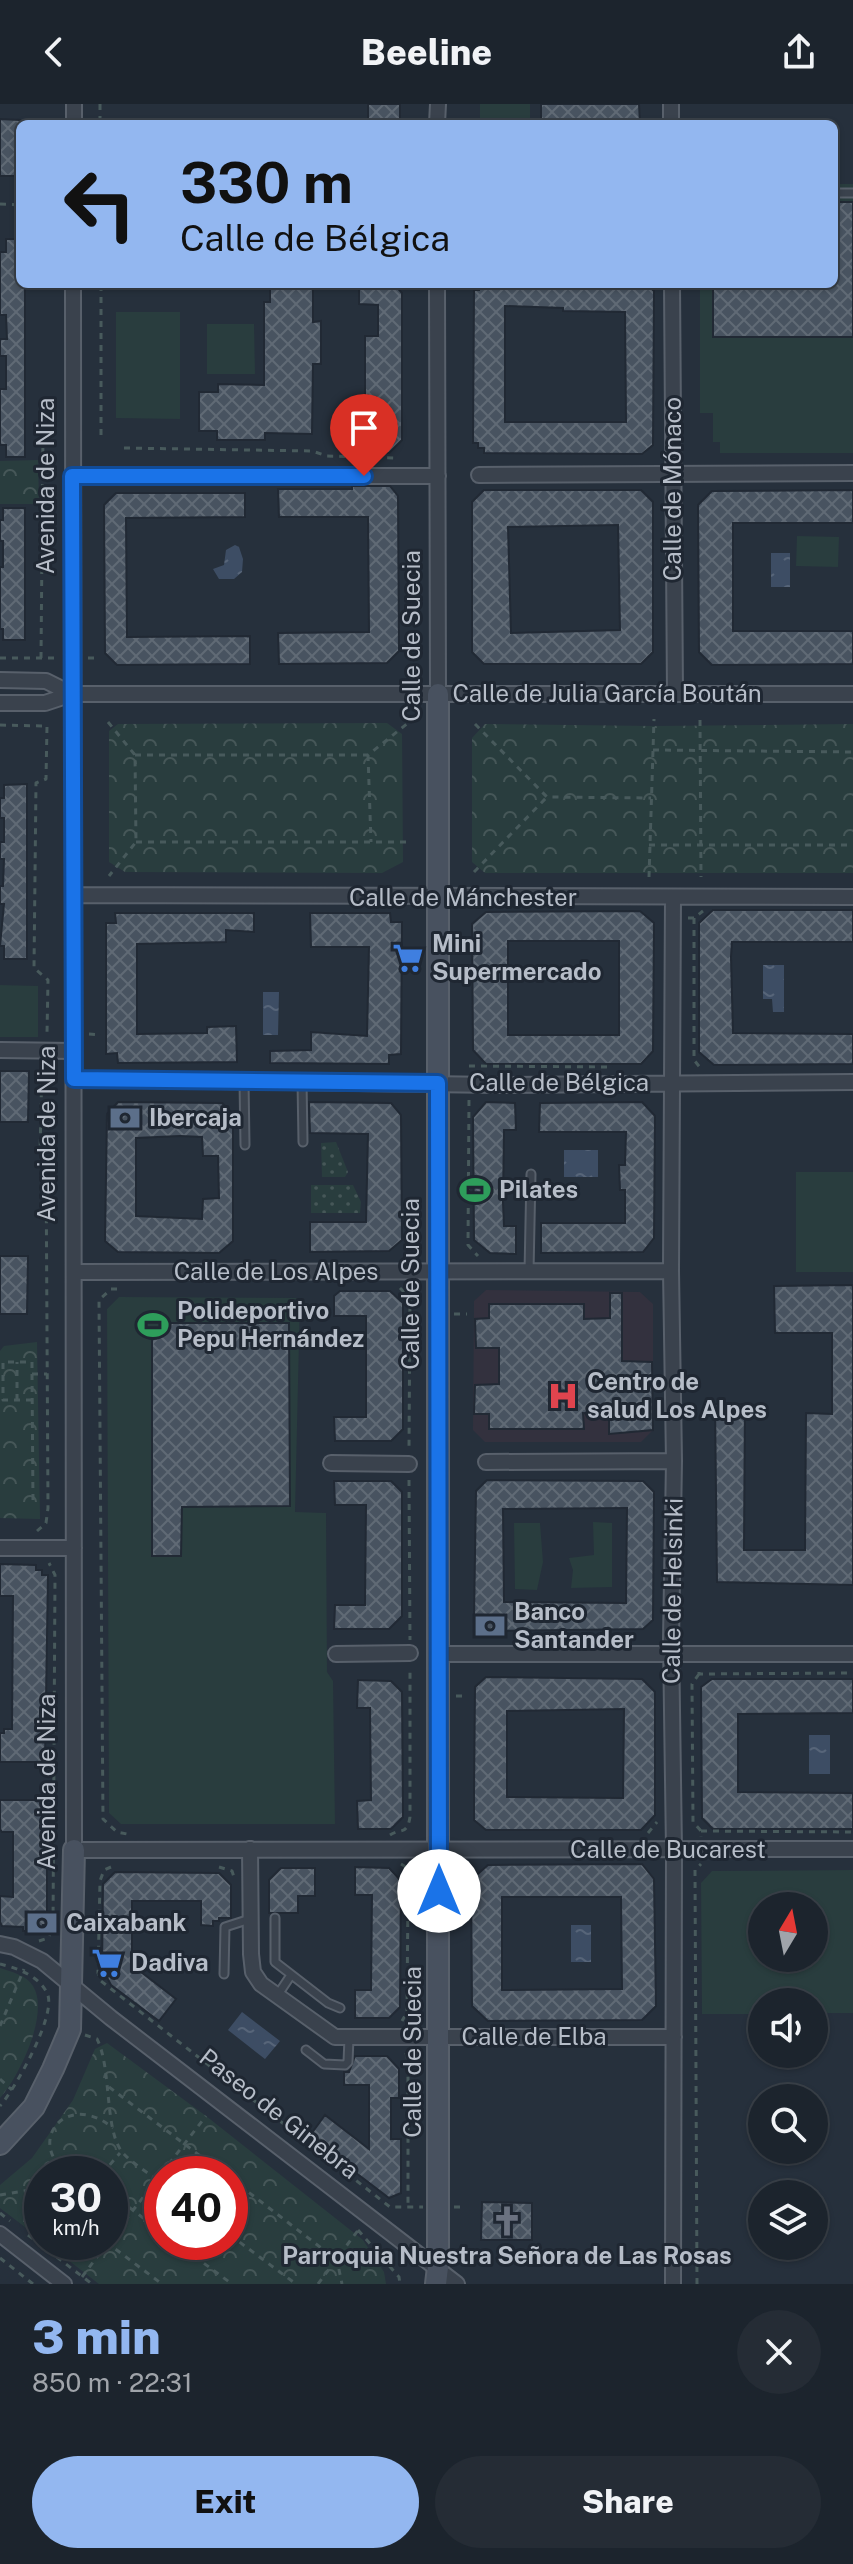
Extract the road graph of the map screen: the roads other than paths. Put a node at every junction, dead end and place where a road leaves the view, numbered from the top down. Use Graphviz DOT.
graph roads {
  1 [pos="73,288"];
  2 [pos="437,288"];
  3 [pos="672,288"];
  4 [pos="853,473"];
  5 [pos="673,474"];
  6 [pos="479,475"];
  7 [pos="72,476"];
  8 [pos="438,476"];
  9 [pos="0,680"];
  10 [pos="72,694"];
  11 [pos="438,694"];
  12 [pos="675,694"];
  13 [pos="853,694"];
  14 [pos="0,703"];
  15 [pos="73,895"];
  16 [pos="853,897"];
  17 [pos="438,898"];
  18 [pos="673,898"];
  19 [pos="0,1050"];
  20 [pos="73,1051"];
  21 [pos="74,1079"];
  22 [pos="244,1081"];
  23 [pos="302,1081"];
  24 [pos="853,1082"];
  25 [pos="438,1083"];
  26 [pos="671,1084"];
  27 [pos="303,1142"];
  28 [pos="245,1145"];
  29 [pos="531,1174"];
  30 [pos="671,1271"];
  31 [pos="74,1272"];
  32 [pos="437,1272"];
  33 [pos="529,1272"];
  34 [pos="674,1461"];
  35 [pos="486,1462"];
  36 [pos="331,1463"];
  37 [pos="409,1464"];
  38 [pos="0,1548"];
  39 [pos="74,1548"];
  40 [pos="410,1653"];
  41 [pos="336,1654"];
  42 [pos="438,1654"];
  43 [pos="672,1654"];
  44 [pos="853,1654"];
  45 [pos="250,1849"];
  46 [pos="439,1849"];
  47 [pos="853,1849"];
  48 [pos="74,1850"];
  49 [pos="674,1850"];
  50 [pos="275,1918"];
  51 [pos="250,1919"];
  52 [pos="0,1944"];
  53 [pos="224,1974"];
  54 [pos="291,1975"];
  55 [pos="70,1984"];
  56 [pos="277,1996"];
  57 [pos="340,2008"];
  58 [pos="439,2037"];
  59 [pos="674,2037"];
  60 [pos="349,2038"];
  61 [pos="306,2050"];
  62 [pos="0,2144"];
  63 [pos="0,2234"];
  64 [pos="437,2276"];
  65 [pos="64,2284"];
  66 [pos="457,2284"];
  67 [pos="673,2284"];
  1 -- 7 [label="street, Avenida de Niza"];
  2 -- 8 [label="street, Calle de Suecia"];
  3 -- 5 [label="street, Calle de Mónaco"];
  4 -- 5 [label="street"];
  5 -- 6 [label="street"];
  5 -- 12 [label="street, Calle de Mónaco"];
  7 -- 8 [label="street"];
  7 -- 10 [label="street, Avenida de Niza"];
  8 -- 11 [label="street, Calle de Suecia"];
  9 -- 10 [label="street, Calle de Julia García Boután"];
  10 -- 11 [label="street, Calle de Julia García Boután"];
  10 -- 14 [label="street, Calle de Julia García Boután"];
  10 -- 15 [label="street, Avenida de Niza"];
  11 -- 12 [label="street, Calle de Julia García Boután"];
  11 -- 17 [label="street, Calle de Suecia"];
  12 -- 13 [label="street, Calle de Julia García Boután"];
  15 -- 17 [label="street, Calle de Mánchester"];
  15 -- 20 [label="street, Avenida de Niza"];
  16 -- 18 [label="street, Calle de Mánchester"];
  17 -- 18 [label="street, Calle de Mánchester"];
  17 -- 25 [label="street, Calle de Suecia"];
  18 -- 26 [label="street, Calle de Helsinki"];
  19 -- 20 [label="street"];
  20 -- 21 [label="street, Avenida de Niza"];
  21 -- 22 [label="street, Calle de Bélgica"];
  21 -- 31 [label="street, Avenida de Niza"];
  22 -- 23 [label="street, Calle de Bélgica"];
  22 -- 28 [label="lane"];
  23 -- 25 [label="street, Calle de Bélgica"];
  23 -- 27 [label="lane"];
  24 -- 26 [label="street, Calle de Bélgica"];
  25 -- 26 [label="street, Calle de Bélgica"];
  25 -- 32 [label="street, Calle de Suecia"];
  26 -- 30 [label="street, Calle de Helsinki"];
  29 -- 33 [label="lane"];
  30 -- 33 [label="street, Calle de Los Alpes"];
  30 -- 34 [label="street, Calle de Helsinki"];
  31 -- 32 [label="street, Calle de Los Alpes"];
  31 -- 39 [label="street, Avenida de Niza"];
  32 -- 33 [label="street, Calle de Los Alpes"];
  32 -- 42 [label="street, Calle de Suecia"];
  34 -- 35 [label="street"];
  34 -- 43 [label="street, Calle de Helsinki"];
  36 -- 37 [label="street"];
  38 -- 39 [label="street"];
  39 -- 48 [label="street, Avenida de Niza"];
  40 -- 41 [label="street"];
  42 -- 43 [label="street"];
  42 -- 46 [label="street, Calle de Suecia"];
  43 -- 44 [label="street"];
  43 -- 49 [label="street, Calle de Helsinki"];
  45 -- 46 [label="street"];
  45 -- 48 [label="street"];
  45 -- 51 [label="street, Calle de Elba"];
  46 -- 49 [label="street, Calle de Bucarest"];
  46 -- 58 [label="street, Calle de Suecia"];
  47 -- 49 [label="street, Calle de Bucarest"];
  48 -- 55 [label="street, Avenida de Niza"];
  49 -- 59 [label="street, Calle de Helsinki"];
  50 -- 54 [label="lane"];
  51 -- 53 [label="lane"];
  51 -- 56 [label="street, Calle de Elba"];
  52 -- 55 [label="street, Paseo de Ginebra"];
  54 -- 56 [label="lane"];
  54 -- 57 [label="lane"];
  55 -- 62 [label="street"];
  55 -- 64 [label="street, Paseo de Ginebra"];
  56 -- 60 [label="street, Calle de Elba"];
  58 -- 59 [label="street, Calle de Elba"];
  58 -- 60 [label="street, Calle de Elba"];
  58 -- 64 [label="street, Calle de Suecia"];
  59 -- 67 [label="street, Calle de Helsinki"];
  60 -- 61 [label="lane"];
  63 -- 65 [label="street"];
  64 -- 66 [label="street, Paseo de Ginebra"];
}
